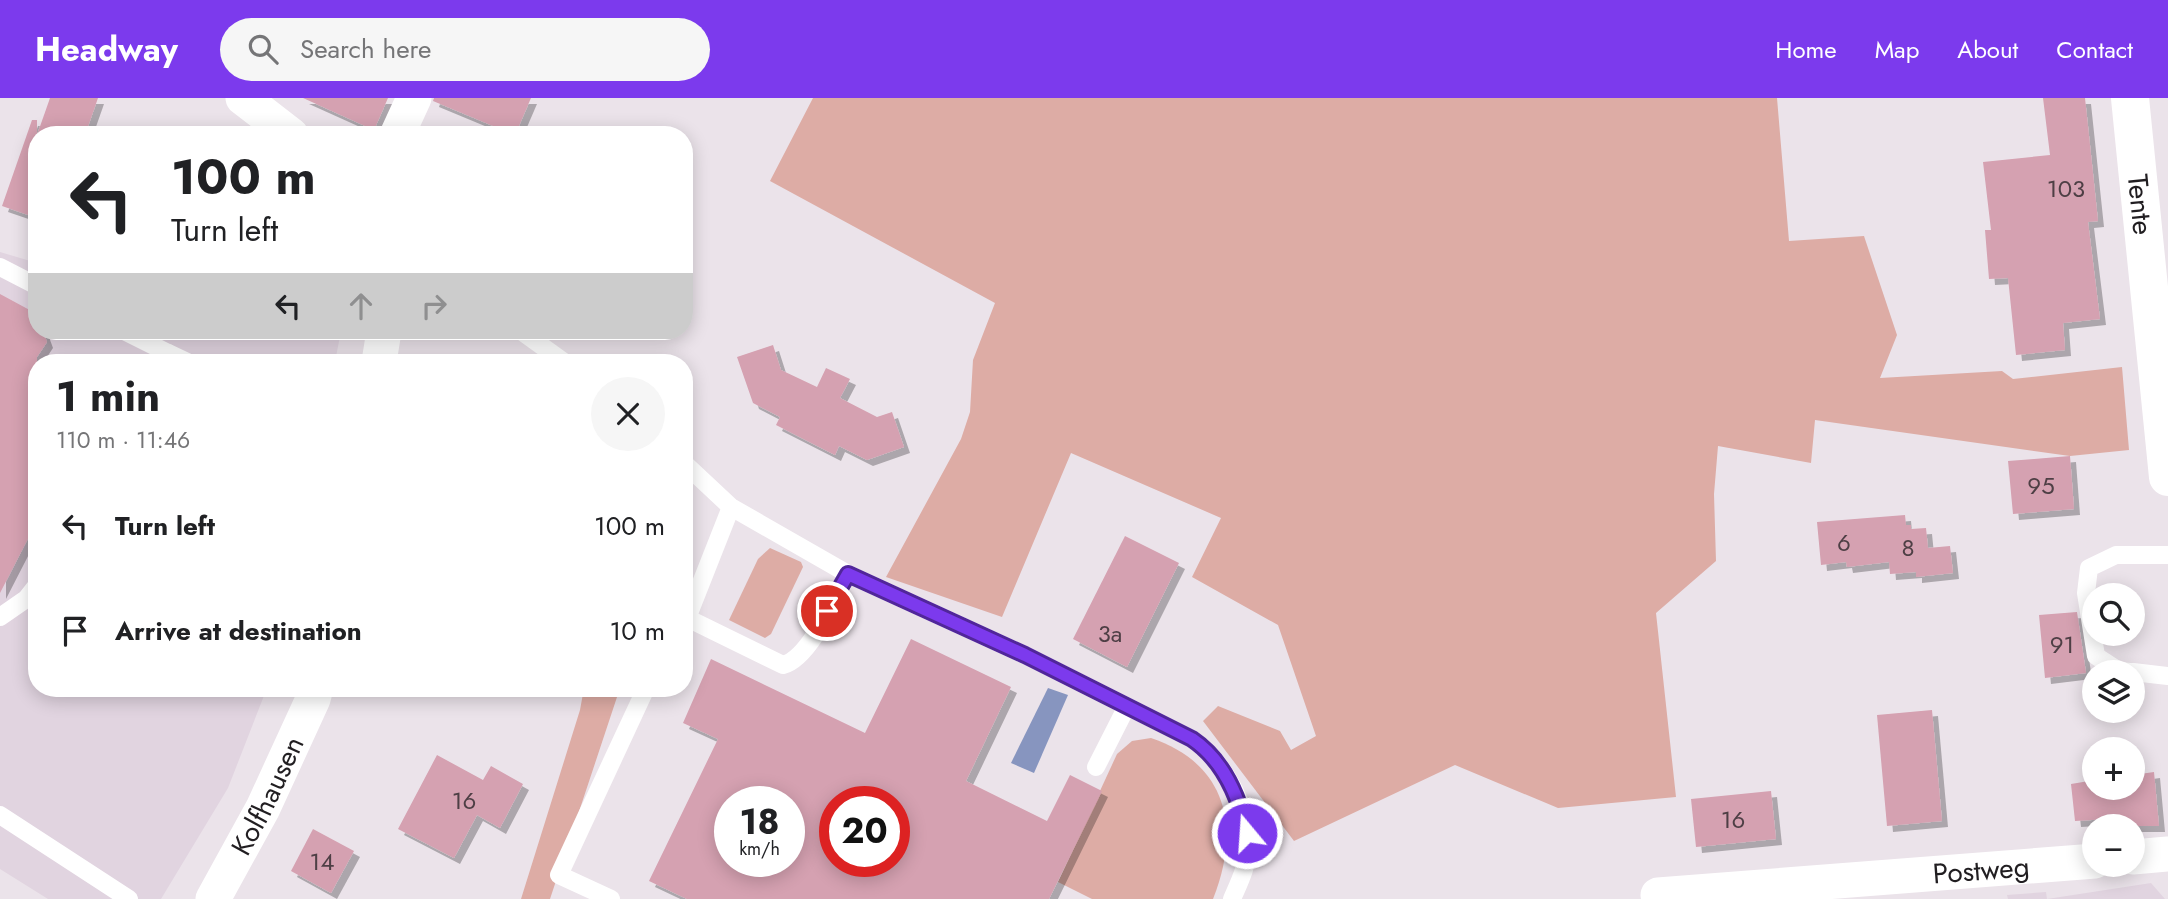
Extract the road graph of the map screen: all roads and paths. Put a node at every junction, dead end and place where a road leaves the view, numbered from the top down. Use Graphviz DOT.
graph roads {
  1 [pos="243,98"];
  2 [pos="414,98"];
  3 [pos="2130,98"];
  4 [pos="279,126"];
  5 [pos="401,126"];
  6 [pos="0,267"];
  7 [pos="28,281"];
  8 [pos="138,340"];
  9 [pos="534,340"];
  10 [pos="159,354"];
  11 [pos="554,354"];
  12 [pos="693,471"];
  13 [pos="2168,477"];
  14 [pos="731,507"];
  15 [pos="2168,555"];
  16 [pos="848,574"];
  17 [pos="28,596"];
  18 [pos="693,606"];
  19 [pos="0,617"];
  20 [pos="693,625"];
  21 [pos="2102,660"];
  22 [pos="2145,673"];
  23 [pos="2168,676"];
  24 [pos="314,697"];
  25 [pos="642,697"];
  26 [pos="1126,708"];
  27 [pos="1096,767"];
  28 [pos="0,815"];
  29 [pos="2168,854"];
  30 [pos="2145,856"];
  31 [pos="2082,862"];
  32 [pos="1658,895"];
  33 [pos="129,899"];
  34 [pos="213,899"];
  35 [pos="611,899"];
  36 [pos="1232,899"];
  1 -- 4 [label="street"];
  2 -- 5 [label="street"];
  3 -- 13 [label="main road, Tente"];
  6 -- 7 [label="lane"];
  8 -- 10 [label="lane"];
  9 -- 11 [label="lane"];
  12 -- 14 [label="lane"];
  14 -- 16 [label="lane"];
  14 -- 18 [label="lane"];
  15 -- 21 [label="lane"];
  16 -- 20 [label="lane"];
  16 -- 26 [label="lane"];
  17 -- 19 [label="lane"];
  22 -- 23 [label="lane"];
  24 -- 34 [label="street, Kolfhausen"];
  25 -- 35 [label="lane"];
  26 -- 27 [label="lane"];
  26 -- 36 [label="lane"];
  28 -- 33 [label="lane"];
  29 -- 30 [label="street"];
  31 -- 32 [label="street, Postweg"];
}
